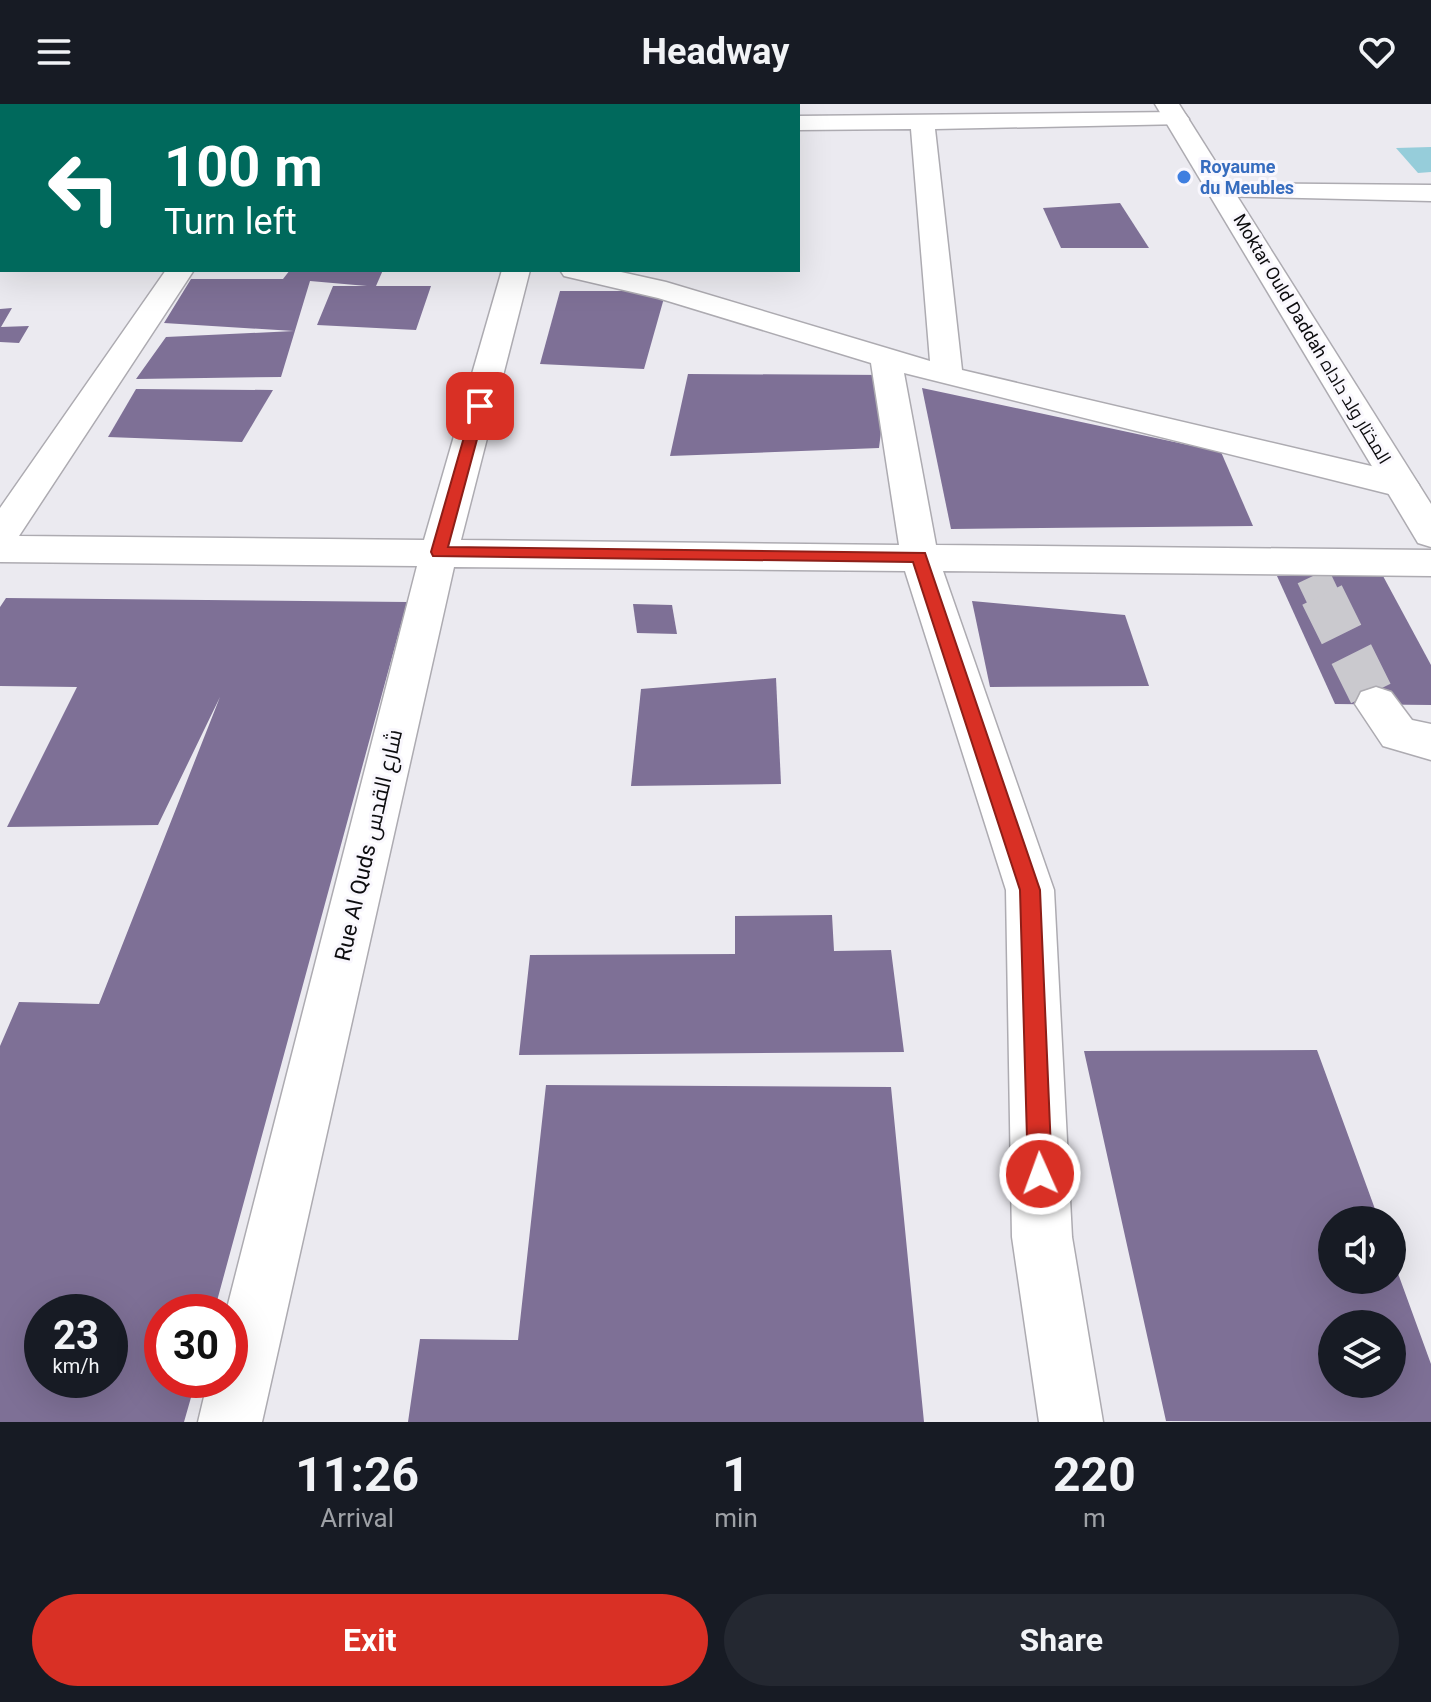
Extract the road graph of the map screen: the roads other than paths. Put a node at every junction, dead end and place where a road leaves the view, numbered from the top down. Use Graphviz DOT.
graph roads {
  1 [pos="1172,112"];
  2 [pos="1018,113"];
  3 [pos="922,122"];
  4 [pos="800,123"];
  5 [pos="1222,191"];
  6 [pos="1431,193"];
  7 [pos="179,272"];
  8 [pos="515,272"];
  9 [pos="591,272"];
  10 [pos="667,281"];
  11 [pos="886,359"];
  12 [pos="947,376"];
  13 [pos="1401,485"];
  14 [pos="1431,534"];
  15 [pos="0,536"];
  16 [pos="0,549"];
  17 [pos="439,552"];
  18 [pos="919,556"];
  19 [pos="1431,563"];
  20 [pos="1376,704"];
  21 [pos="1431,742"];
  22 [pos="230,1422"];
  23 [pos="1071,1422"];
  1 -- 2 [label="street"];
  1 -- 5 [label="street, Moktar Ould Daddah المختار ولد داداه"];
  2 -- 3 [label="street"];
  3 -- 4 [label="street"];
  3 -- 12 [label="street"];
  5 -- 6 [label="street"];
  5 -- 13 [label="street, Moktar Ould Daddah المختار ولد داداه"];
  7 -- 15 [label="street"];
  8 -- 17 [label="street, Rue Al Quds شارع القدس"];
  9 -- 10 [label="street"];
  10 -- 11 [label="street"];
  11 -- 12 [label="street"];
  11 -- 18 [label="street"];
  12 -- 13 [label="street"];
  13 -- 14 [label="street, Moktar Ould Daddah المختار ولد داداه"];
  16 -- 17 [label="street"];
  17 -- 18 [label="street"];
  17 -- 22 [label="street, Rue Al Quds شارع القدس"];
  18 -- 19 [label="street"];
  18 -- 23 [label="street"];
  20 -- 21 [label="street"];
}
